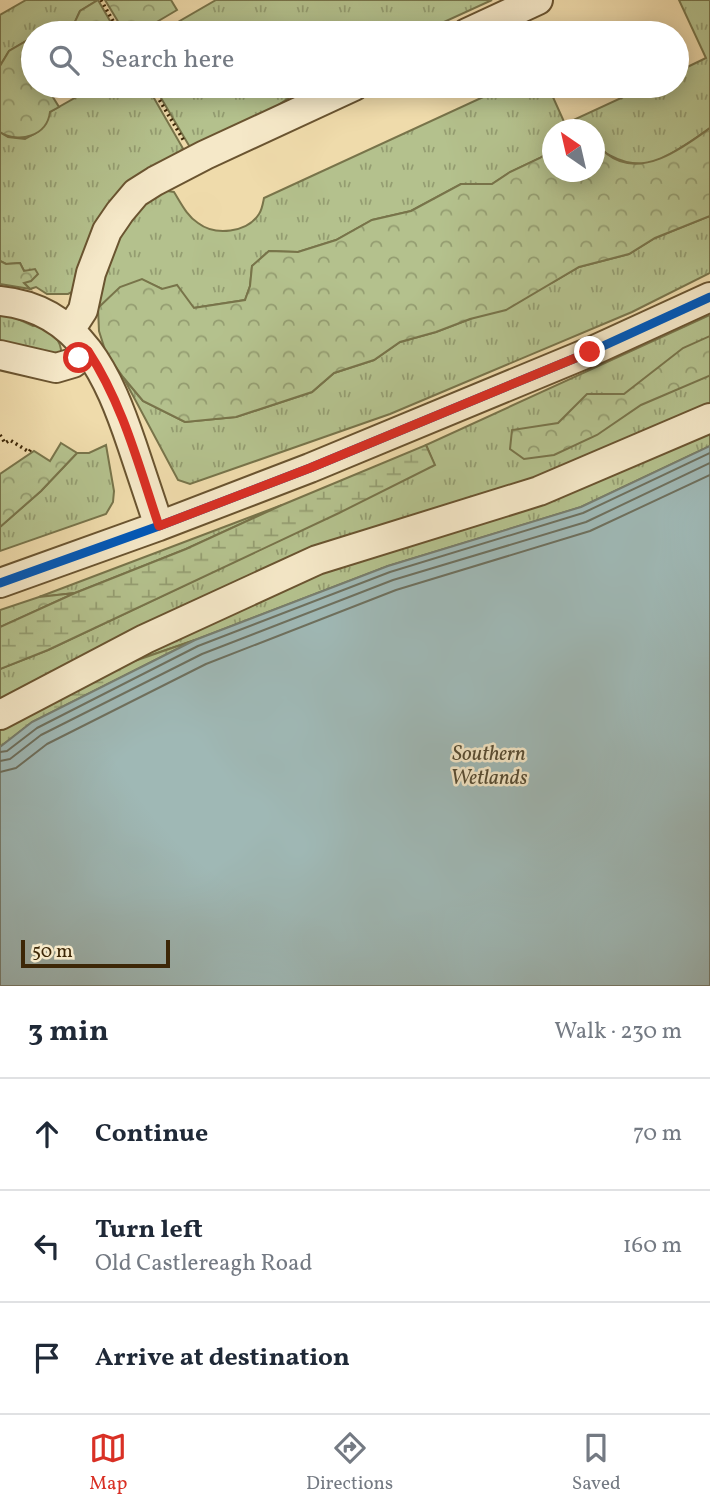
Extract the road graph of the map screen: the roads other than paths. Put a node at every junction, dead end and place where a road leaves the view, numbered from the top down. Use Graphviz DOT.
graph roads {
  1 [pos="538,0"];
  2 [pos="493,21"];
  3 [pos="328,98"];
  4 [pos="710,297"];
  5 [pos="0,301"];
  6 [pos="70,330"];
  7 [pos="88,351"];
  8 [pos="0,355"];
  9 [pos="710,418"];
  10 [pos="159,526"];
  11 [pos="0,583"];
  12 [pos="0,715"];
  1 -- 2 [label="street"];
  3 -- 6 [label="street"];
  4 -- 10 [label="street"];
  5 -- 6 [label="street"];
  6 -- 7 [label="street"];
  7 -- 8 [label="street"];
  7 -- 10 [label="street"];
  9 -- 12 [label="street"];
  10 -- 11 [label="street"];
}
